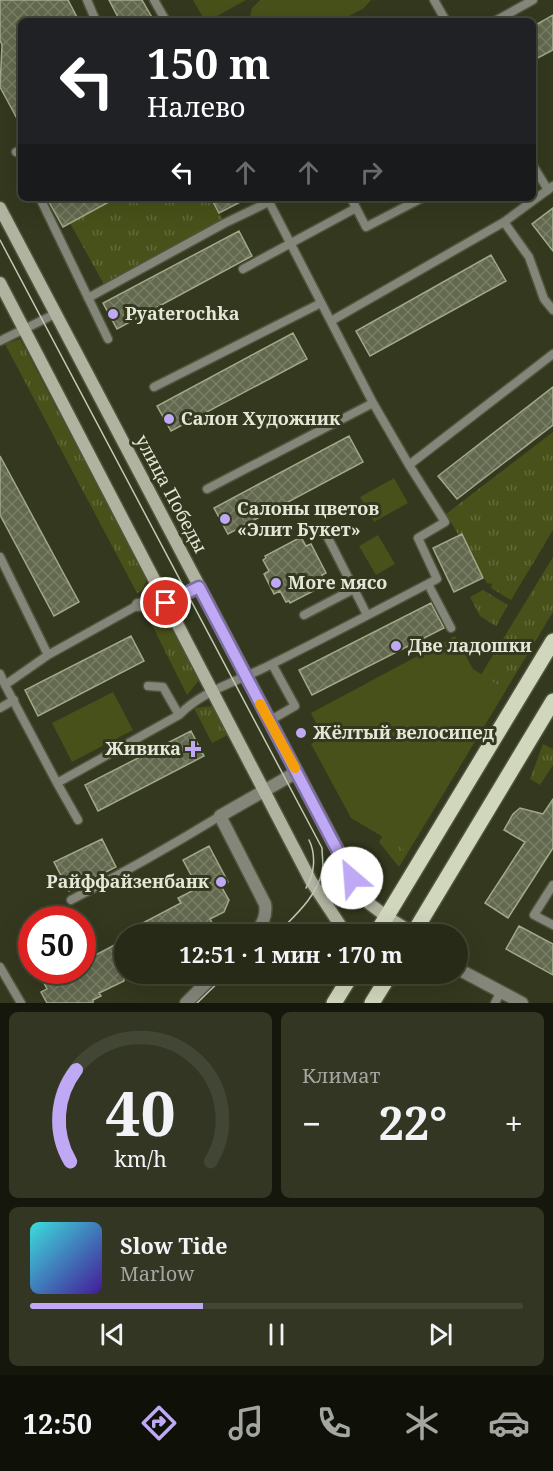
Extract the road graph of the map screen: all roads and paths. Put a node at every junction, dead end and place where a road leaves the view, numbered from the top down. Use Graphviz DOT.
graph roads {
  1 [pos="87,0"];
  2 [pos="154,0"];
  3 [pos="434,0"];
  4 [pos="533,0"];
  5 [pos="95,18"];
  6 [pos="164,18"];
  7 [pos="444,18"];
  8 [pos="500,18"];
  9 [pos="536,169"];
  10 [pos="551,188"];
  11 [pos="536,199"];
  12 [pos="41,201"];
  13 [pos="266,201"];
  14 [pos="269,201"];
  15 [pos="352,201"];
  16 [pos="416,201"];
  17 [pos="533,201"];
  18 [pos="0,208"];
  19 [pos="356,208"];
  20 [pos="504,222"];
  21 [pos="290,243"];
  22 [pos="243,269"];
  23 [pos="0,283"];
  24 [pos="88,298"];
  25 [pos="321,303"];
  26 [pos="553,310"];
  27 [pos="55,314"];
  28 [pos="331,321"];
  29 [pos="24,329"];
  30 [pos="108,339"];
  31 [pos="0,341"];
  32 [pos="553,354"];
  33 [pos="154,387"];
  34 [pos="373,404"];
  35 [pos="409,465"];
  36 [pos="207,489"];
  37 [pos="324,530"];
  38 [pos="0,557"];
  39 [pos="428,584"];
  40 [pos="199,587"];
  41 [pos="354,589"];
  42 [pos="166,603"];
  43 [pos="138,605"];
  44 [pos="304,615"];
  45 [pos="367,615"];
  46 [pos="451,628"];
  47 [pos="553,640"];
  48 [pos="48,655"];
  49 [pos="273,664"];
  50 [pos="0,674"];
  51 [pos="246,677"];
  52 [pos="5,684"];
  53 [pos="148,686"];
  54 [pos="213,690"];
  55 [pos="14,700"];
  56 [pos="553,701"];
  57 [pos="0,708"];
  58 [pos="178,715"];
  59 [pos="269,722"];
  60 [pos="297,772"];
  61 [pos="57,783"];
  62 [pos="266,790"];
  63 [pos="220,816"];
  64 [pos="78,820"];
  65 [pos="553,885"];
  66 [pos="70,900"];
  67 [pos="387,917"];
  68 [pos="261,924"];
  69 [pos="339,924"];
  70 [pos="382,924"];
  71 [pos="398,924"];
  72 [pos="419,924"];
  73 [pos="553,925"];
  74 [pos="0,967"];
  75 [pos="468,974"];
  76 [pos="205,984"];
  77 [pos="346,984"];
  78 [pos="384,984"];
  79 [pos="501,992"];
  80 [pos="21,1003"];
  81 [pos="186,1003"];
  82 [pos="334,1003"];
  83 [pos="372,1003"];
  84 [pos="495,1003"];
  85 [pos="522,1003"];
  1 -- 5 [label="lane"];
  2 -- 6 [label="lane"];
  3 -- 7 [label="lane"];
  4 -- 8 [label="lane"];
  9 -- 10 [label="lane"];
  10 -- 11 [label="lane"];
  12 -- 24 [label="lane"];
  13 -- 24 [label="lane"];
  14 -- 21 [label="lane"];
  15 -- 19 [label="lane"];
  16 -- 19 [label="lane"];
  17 -- 20 [label="lane"];
  18 -- 27 [label="main road, улица Победы"];
  19 -- 21 [label="lane"];
  20 -- 26 [label="lane"];
  20 -- 28 [label="lane"];
  21 -- 22 [label="lane"];
  21 -- 25 [label="lane"];
  23 -- 29 [label="main road"];
  24 -- 30 [label="lane"];
  25 -- 28 [label="lane"];
  25 -- 33 [label="lane"];
  27 -- 29 [label="lane"];
  27 -- 40 [label="main road, улица Победы"];
  28 -- 34 [label="lane"];
  29 -- 31 [label="lane"];
  29 -- 42 [label="main road"];
  32 -- 35 [label="lane"];
  34 -- 35 [label="lane"];
  34 -- 36 [label="lane"];
  35 -- 39 [label="lane"];
  37 -- 41 [label="lane"];
  38 -- 48 [label="lane"];
  39 -- 45 [label="lane"];
  39 -- 46 [label="lane"];
  40 -- 42 [label="street"];
  40 -- 51 [label="main road, улица Победы"];
  41 -- 44 [label="lane"];
  41 -- 45 [label="lane"];
  42 -- 43 [label="street"];
  42 -- 54 [label="main road"];
  43 -- 48 [label="lane"];
  45 -- 49 [label="lane"];
  47 -- 67 [label="main road"];
  48 -- 52 [label="lane"];
  49 -- 51 [label="lane"];
  49 -- 59 [label="lane"];
  50 -- 52 [label="lane"];
  51 -- 54 [label="lane"];
  51 -- 59 [label="main road, улица Победы"];
  52 -- 55 [label="lane"];
  53 -- 58 [label="lane"];
  54 -- 58 [label="lane"];
  54 -- 62 [label="main road"];
  55 -- 57 [label="lane"];
  55 -- 61 [label="lane"];
  56 -- 72 [label="main road"];
  58 -- 61 [label="lane"];
  59 -- 60 [label="main road, улица Победы"];
  60 -- 62 [label="street"];
  60 -- 67 [label="main road, улица Победы"];
  61 -- 64 [label="lane"];
  62 -- 63 [label="street"];
  62 -- 69 [label="main road"];
  63 -- 66 [label="lane"];
  63 -- 68 [label="street"];
  65 -- 73 [label="lane"];
  67 -- 70 [label="main road"];
  67 -- 71 [label="main road, улица Победы"];
  74 -- 80 [label="lane"];
  75 -- 79 [label="street"];
  76 -- 81 [label="street"];
  77 -- 82 [label="main road"];
  78 -- 83 [label="main road"];
  79 -- 84 [label="lane"];
  79 -- 85 [label="street"];
}
